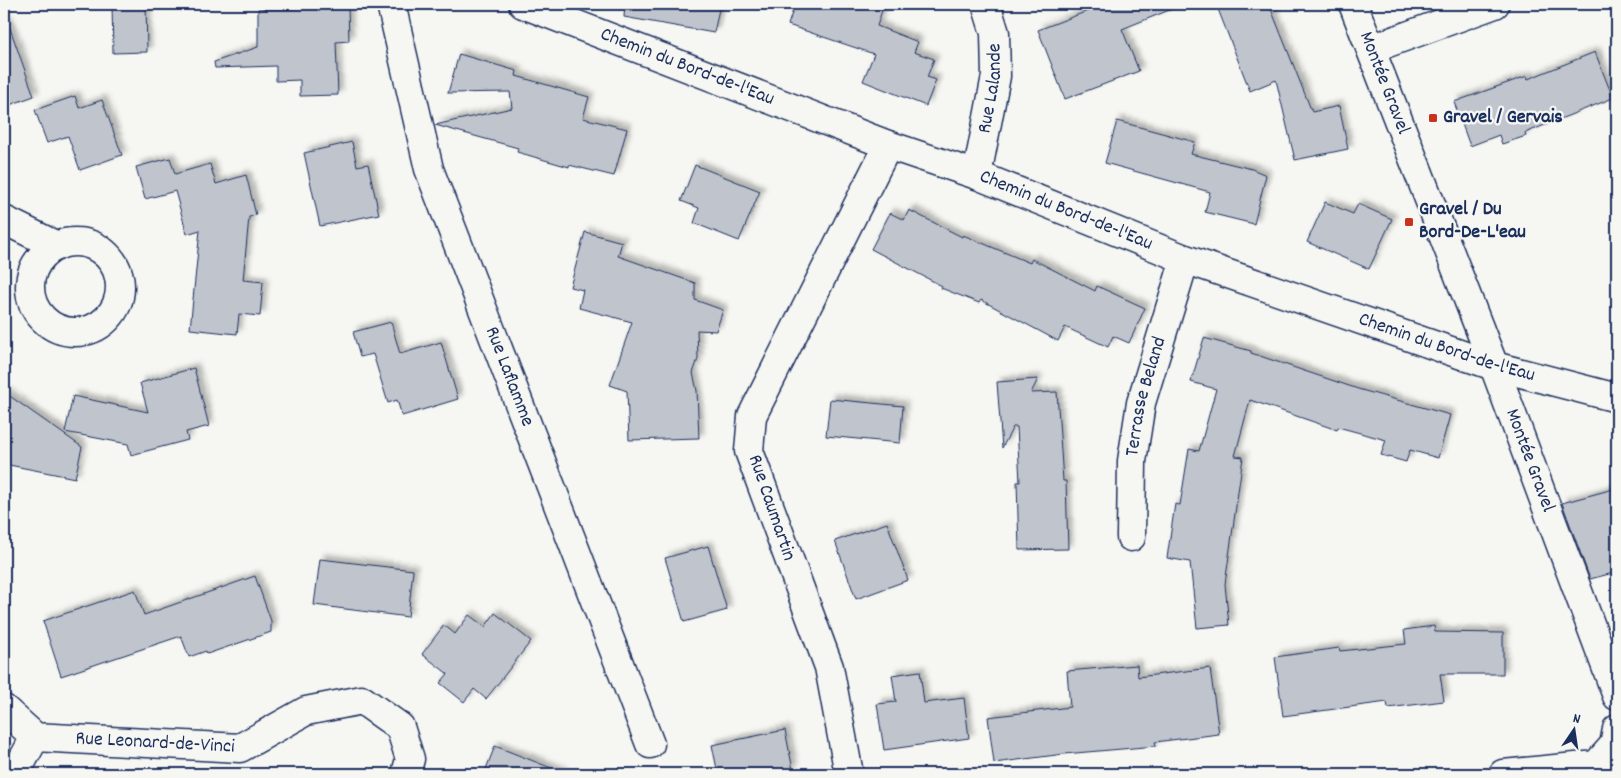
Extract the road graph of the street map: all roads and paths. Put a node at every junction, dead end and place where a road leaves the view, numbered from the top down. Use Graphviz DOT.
graph roads {
  1 [pos="391,4"];
  2 [pos="523,4"];
  3 [pos="986,4"];
  4 [pos="1353,4"];
  5 [pos="1495,4"];
  6 [pos="1371,49"];
  7 [pos="888,145"];
  8 [pos="977,175"];
  9 [pos="4,220"];
  10 [pos="57,246"];
  11 [pos="1185,259"];
  12 [pos="1494,366"];
  13 [pos="1617,398"];
  14 [pos="1131,537"];
  15 [pos="1617,696"];
  16 [pos="4,709"];
  17 [pos="1617,729"];
  18 [pos="35,737"];
  19 [pos="650,744"];
  20 [pos="15,774"];
  21 [pos="406,774"];
  22 [pos="849,774"];
  23 [pos="1503,774"];
  1 -- 19 [label="street, Rue Laflamme"];
  2 -- 7 [label="street, Chemin du Bord-de-l'Eau"];
  3 -- 8 [label="street, Rue Lalande"];
  4 -- 6 [label="street, Montée Gravel"];
  5 -- 6 [label="street"];
  6 -- 12 [label="street, Montée Gravel"];
  7 -- 8 [label="street, Chemin du Bord-de-l'Eau"];
  7 -- 22 [label="street, Rue Caumartin"];
  8 -- 11 [label="street, Chemin du Bord-de-l'Eau"];
  9 -- 10 [label="street"];
  11 -- 12 [label="street, Chemin du Bord-de-l'Eau"];
  11 -- 14 [label="street, Terrasse Beland"];
  12 -- 13 [label="street, Chemin du Bord-de-l'Eau"];
  12 -- 15 [label="street, Montée Gravel"];
  16 -- 18 [label="street"];
  17 -- 23 [label="street"];
  18 -- 20 [label="street"];
  18 -- 21 [label="street, Rue Leonard-de-Vinci"];
}
